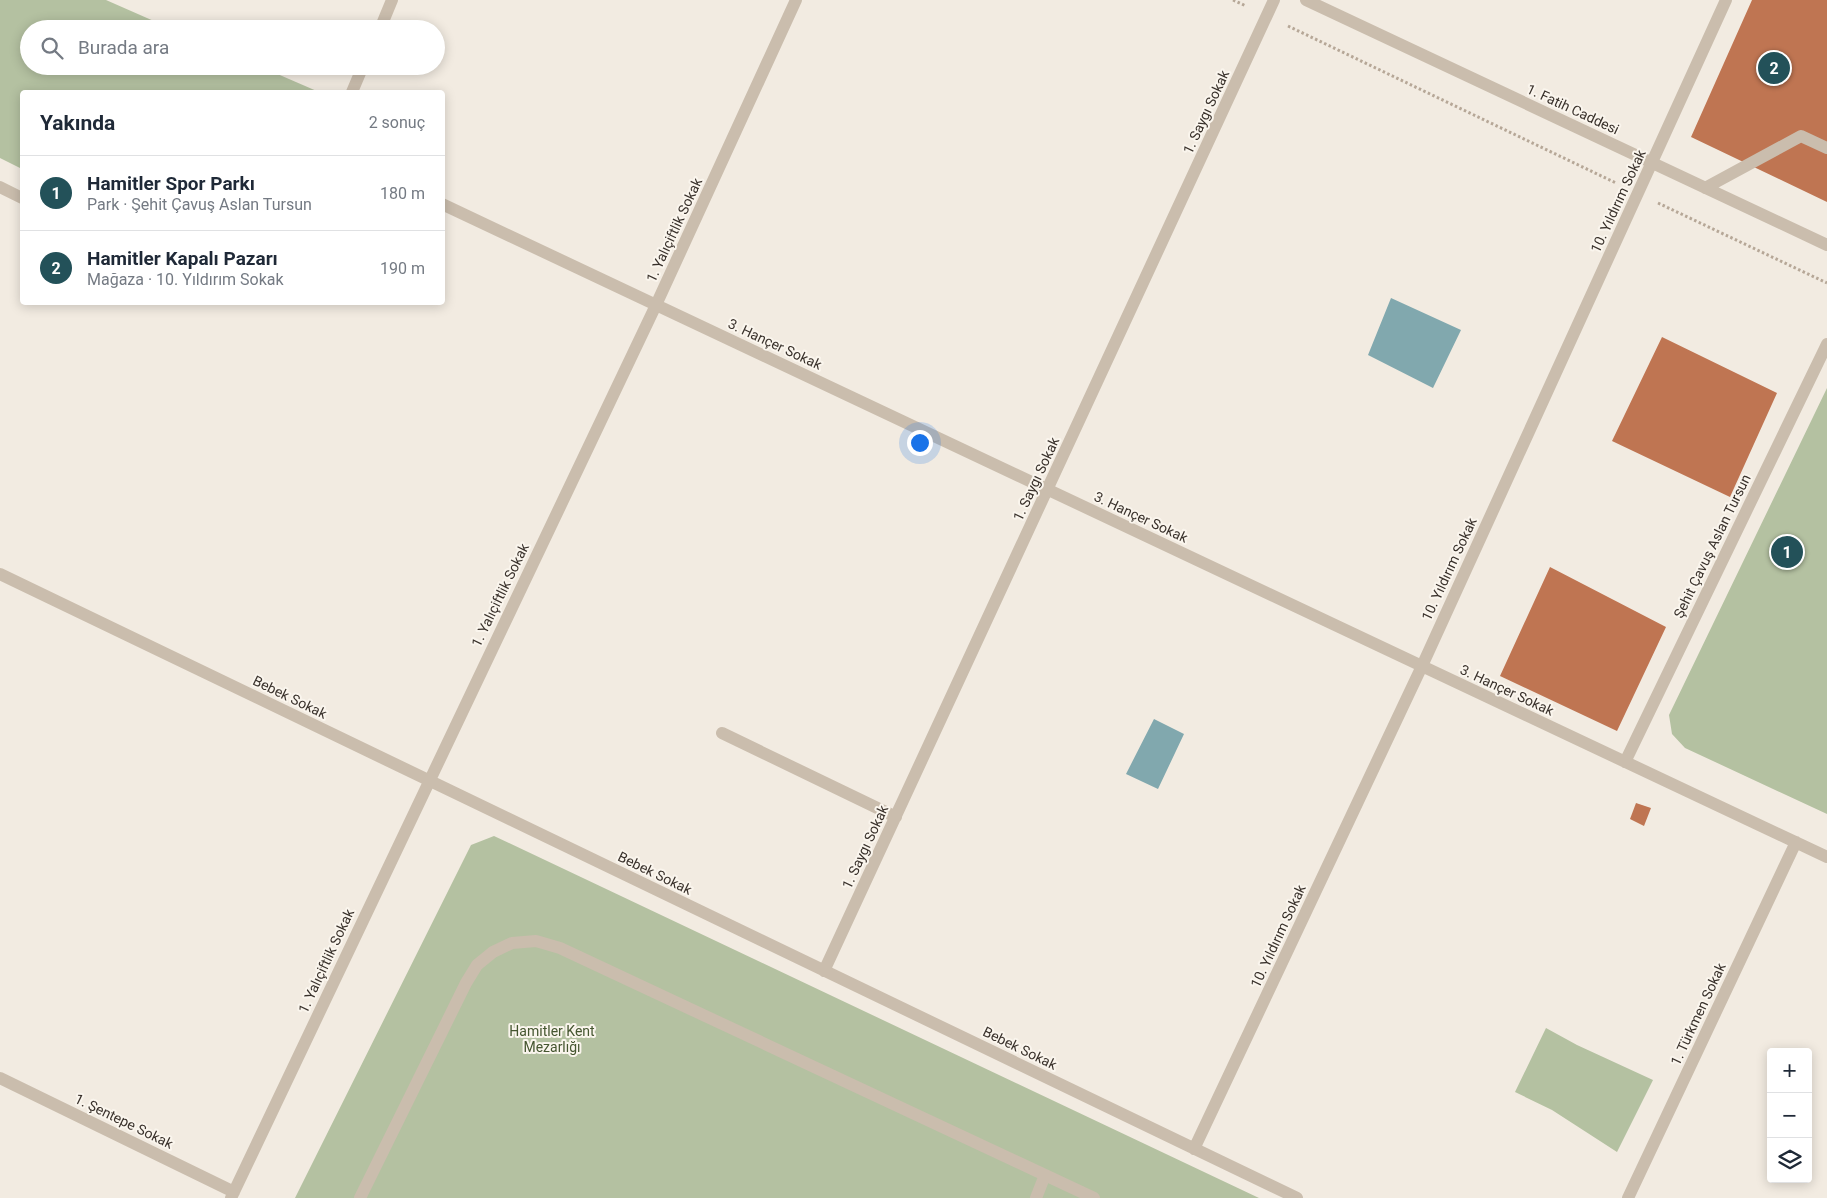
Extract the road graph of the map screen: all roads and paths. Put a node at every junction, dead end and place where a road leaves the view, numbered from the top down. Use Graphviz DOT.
graph roads {
  1 [pos="392,0"];
  2 [pos="1233,0"];
  3 [pos="1274,0"];
  4 [pos="1306,0"];
  5 [pos="1726,0"];
  6 [pos="796,2"];
  7 [pos="1266,16"];
  8 [pos="384,20"];
  9 [pos="359,75"];
  10 [pos="353,90"];
  11 [pos="1827,148"];
  12 [pos="1652,163"];
  13 [pos="0,187"];
  14 [pos="1705,188"];
  15 [pos="1638,194"];
  16 [pos="20,197"];
  17 [pos="445,205"];
  18 [pos="1827,245"];
  19 [pos="1827,283"];
  20 [pos="656,305"];
  21 [pos="1827,344"];
  22 [pos="1047,489"];
  23 [pos="0,574"];
  24 [pos="1422,666"];
  25 [pos="722,733"];
  26 [pos="1625,762"];
  27 [pos="428,780"];
  28 [pos="896,817"];
  29 [pos="1796,842"];
  30 [pos="1827,857"];
  31 [pos="824,971"];
  32 [pos="0,1078"];
  33 [pos="1194,1149"];
  34 [pos="1045,1176"];
  35 [pos="232,1195"];
  36 [pos="360,1198"];
  37 [pos="1036,1198"];
  38 [pos="1094,1198"];
  39 [pos="1297,1198"];
  40 [pos="1628,1198"];
  1 -- 8 [label="street"];
  2 -- 7 [label="path"];
  3 -- 7 [label="street, 1. Saygı Sokak"];
  4 -- 12 [label="street, 1. Fatih Caddesi"];
  5 -- 12 [label="street, 10. Yıldırım Sokak"];
  6 -- 20 [label="street, 1. Yalıçiftlik Sokak"];
  7 -- 15 [label="path"];
  7 -- 22 [label="street, 1. Saygı Sokak"];
  9 -- 10 [label="street"];
  11 -- 14 [label="street"];
  12 -- 14 [label="street, 1. Fatih Caddesi"];
  12 -- 15 [label="street, 10. Yıldırım Sokak"];
  13 -- 16 [label="street"];
  14 -- 18 [label="street, 1. Fatih Caddesi"];
  15 -- 19 [label="path"];
  15 -- 24 [label="street, 10. Yıldırım Sokak"];
  17 -- 20 [label="street, 3. Hançer Sokak"];
  20 -- 22 [label="street, 3. Hançer Sokak"];
  20 -- 27 [label="street, 1. Yalıçiftlik Sokak"];
  21 -- 26 [label="street, Şehit Çavuş Aslan Tursun"];
  22 -- 24 [label="street, 3. Hançer Sokak"];
  22 -- 28 [label="street, 1. Saygı Sokak"];
  23 -- 27 [label="street, Bebek Sokak"];
  24 -- 26 [label="street, 3. Hançer Sokak"];
  24 -- 33 [label="street, 10. Yıldırım Sokak"];
  25 -- 28 [label="street"];
  26 -- 29 [label="street, 3. Hançer Sokak"];
  27 -- 31 [label="street, Bebek Sokak"];
  27 -- 35 [label="street, 1. Yalıçiftlik Sokak"];
  28 -- 31 [label="street, 1. Saygı Sokak"];
  29 -- 30 [label="street, 3. Hançer Sokak"];
  29 -- 40 [label="street, 1. Türkmen Sokak"];
  31 -- 33 [label="street, Bebek Sokak"];
  32 -- 35 [label="street, 1. Şentepe Sokak"];
  33 -- 39 [label="street, Bebek Sokak"];
  34 -- 36 [label="street"];
  34 -- 37 [label="street"];
  34 -- 38 [label="street"];
}
